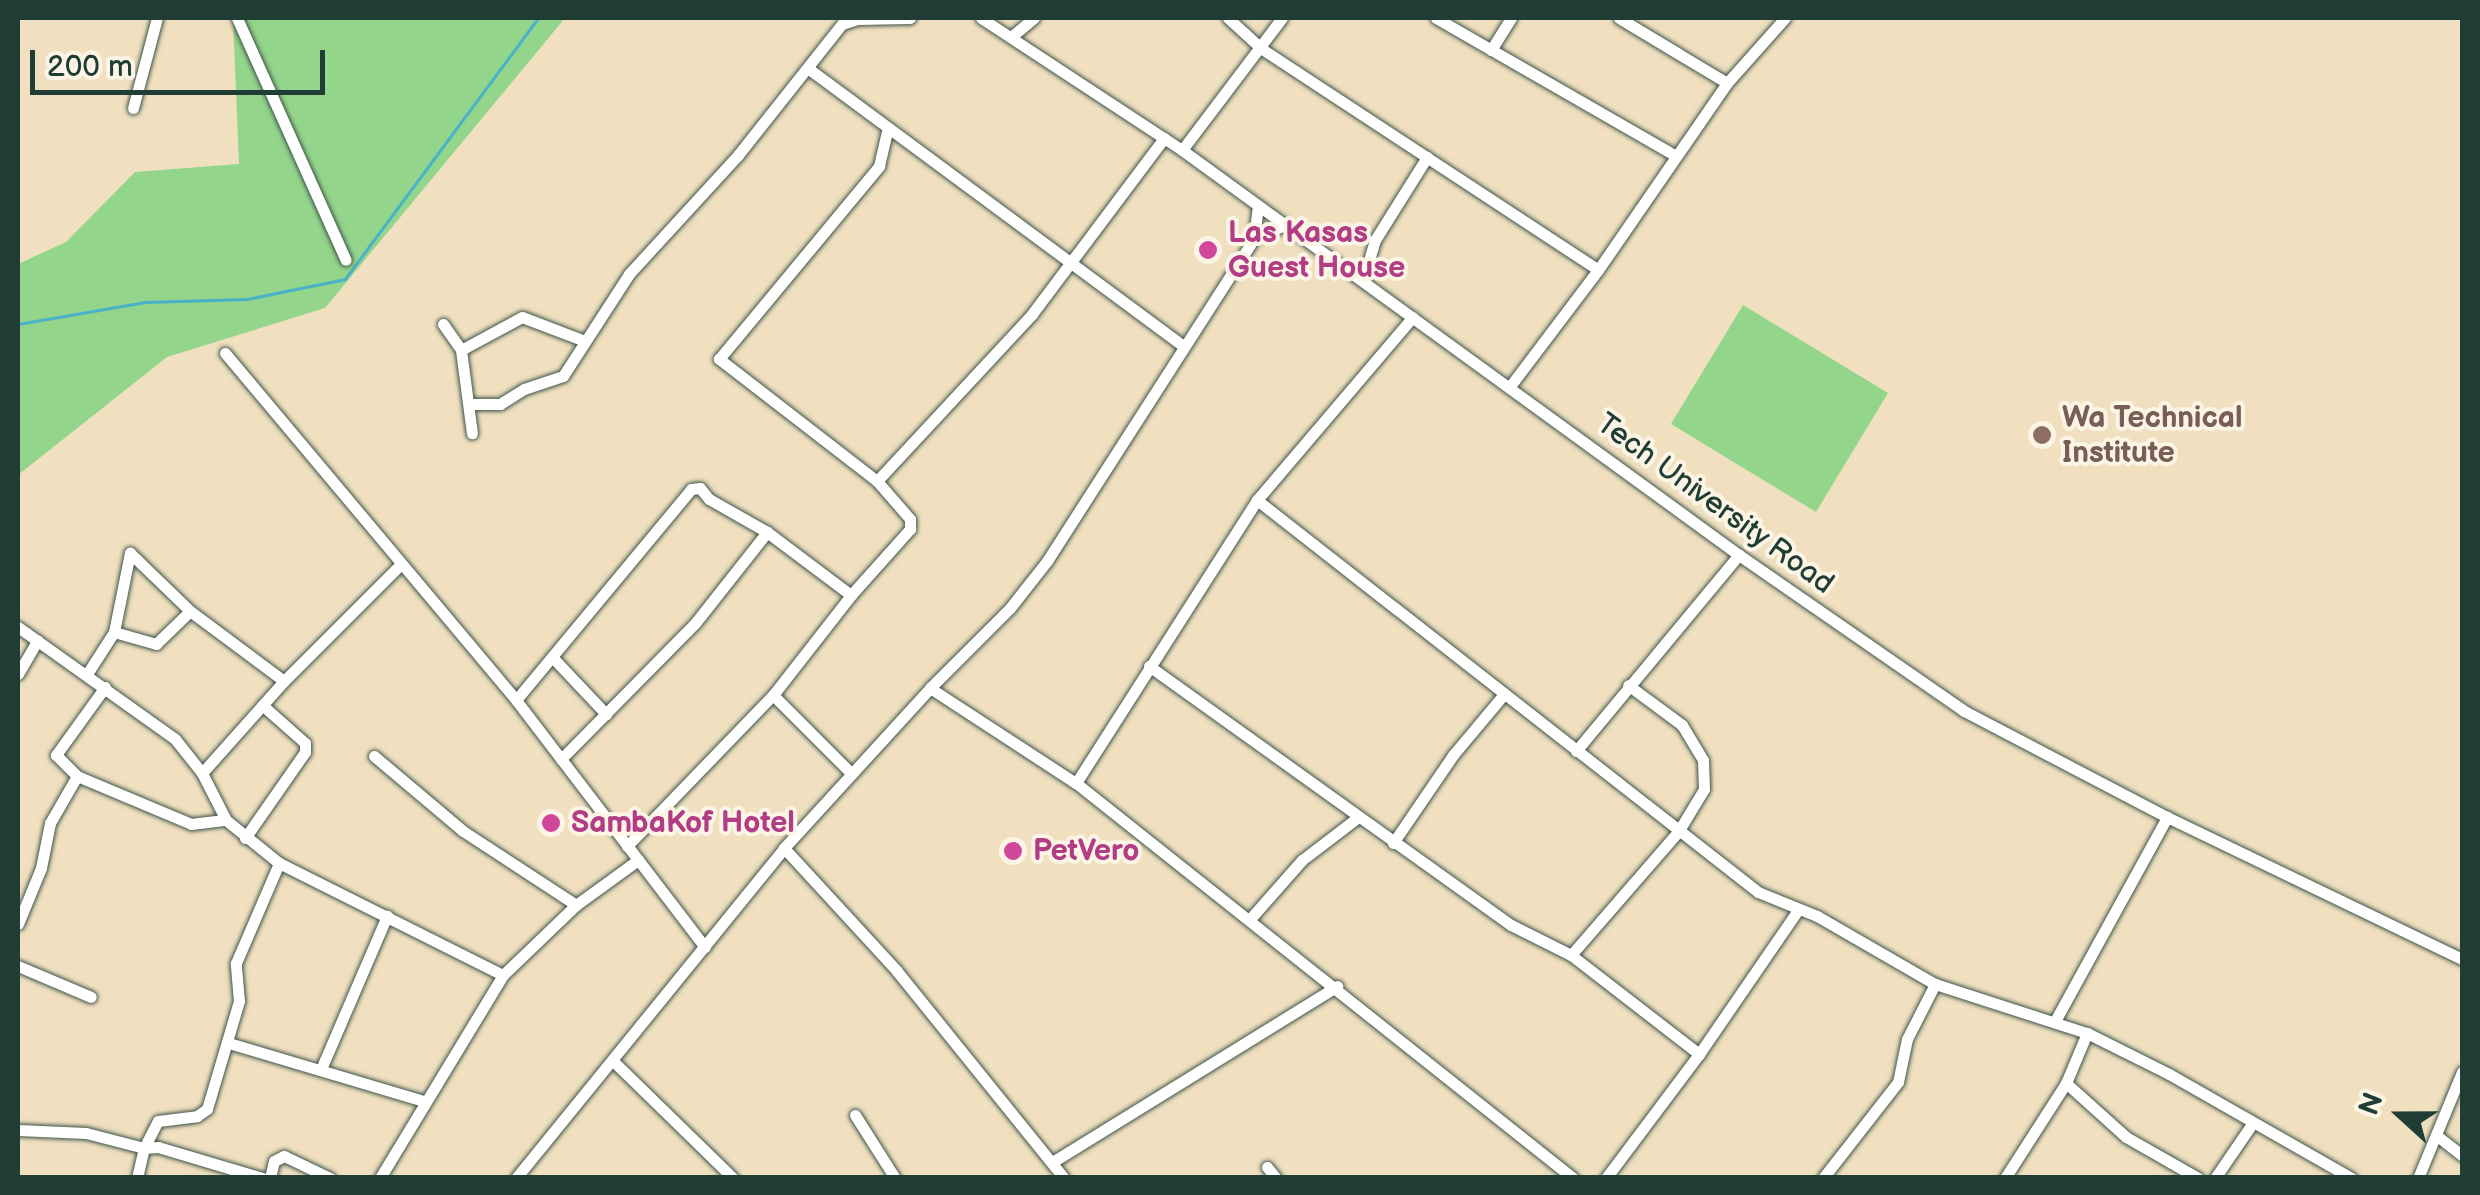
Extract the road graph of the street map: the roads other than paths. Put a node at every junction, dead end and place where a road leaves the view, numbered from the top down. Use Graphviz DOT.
graph roads {
  1 [pos="158,18"];
  2 [pos="237,18"];
  3 [pos="910,18"];
  4 [pos="982,18"];
  5 [pos="1034,18"];
  6 [pos="1228,18"];
  7 [pos="1282,18"];
  8 [pos="1436,18"];
  9 [pos="1511,18"];
  10 [pos="1619,18"];
  11 [pos="1785,18"];
  12 [pos="1011,37"];
  13 [pos="1262,49"];
  14 [pos="1491,50"];
  15 [pos="808,69"];
  16 [pos="1727,83"];
  17 [pos="132,108"];
  18 [pos="888,128"];
  19 [pos="1164,138"];
  20 [pos="1182,150"];
  21 [pos="1674,155"];
  22 [pos="1427,157"];
  23 [pos="1258,206"];
  24 [pos="1284,225"];
  25 [pos="1254,238"];
  26 [pos="346,260"];
  27 [pos="1073,264"];
  28 [pos="1598,270"];
  29 [pos="1363,280"];
  30 [pos="1414,316"];
  31 [pos="443,324"];
  32 [pos="585,341"];
  33 [pos="1184,346"];
  34 [pos="461,350"];
  35 [pos="225,353"];
  36 [pos="1511,385"];
  37 [pos="471,404"];
  38 [pos="472,432"];
  39 [pos="878,481"];
  40 [pos="1257,500"];
  41 [pos="766,532"];
  42 [pos="1740,555"];
  43 [pos="399,566"];
  44 [pos="851,595"];
  45 [pos="190,611"];
  46 [pos="18,627"];
  47 [pos="114,632"];
  48 [pos="38,640"];
  49 [pos="554,659"];
  50 [pos="1149,666"];
  51 [pos="18,674"];
  52 [pos="88,674"];
  53 [pos="284,681"];
  54 [pos="1628,685"];
  55 [pos="105,687"];
  56 [pos="930,688"];
  57 [pos="1504,694"];
  58 [pos="773,696"];
  59 [pos="516,700"];
  60 [pos="262,705"];
  61 [pos="606,714"];
  62 [pos="1576,752"];
  63 [pos="374,756"];
  64 [pos="561,759"];
  65 [pos="202,772"];
  66 [pos="851,773"];
  67 [pos="77,776"];
  68 [pos="1076,784"];
  69 [pos="2167,817"];
  70 [pos="1358,818"];
  71 [pos="226,820"];
  72 [pos="1678,832"];
  73 [pos="245,838"];
  74 [pos="1393,842"];
  75 [pos="627,846"];
  76 [pos="784,848"];
  77 [pos="638,860"];
  78 [pos="279,863"];
  79 [pos="576,904"];
  80 [pos="1798,910"];
  81 [pos="387,916"];
  82 [pos="1250,919"];
  83 [pos="18,924"];
  84 [pos="704,947"];
  85 [pos="1571,955"];
  86 [pos="2462,959"];
  87 [pos="18,966"];
  88 [pos="503,976"];
  89 [pos="1935,984"];
  90 [pos="1337,986"];
  91 [pos="91,997"];
  92 [pos="2055,1021"];
  93 [pos="2086,1033"];
  94 [pos="229,1043"];
  95 [pos="1699,1054"];
  96 [pos="613,1061"];
  97 [pos="320,1068"];
  98 [pos="2462,1072"];
  99 [pos="2066,1084"];
  100 [pos="423,1101"];
  101 [pos="855,1115"];
  102 [pos="2252,1124"];
  103 [pos="18,1130"];
  104 [pos="2436,1135"];
  105 [pos="144,1148"];
  106 [pos="2462,1156"];
  107 [pos="1054,1160"];
  108 [pos="1267,1166"];
  109 [pos="137,1178"];
  110 [pos="262,1178"];
  111 [pos="270,1178"];
  112 [pos="330,1178"];
  113 [pos="380,1178"];
  114 [pos="516,1178"];
  115 [pos="733,1178"];
  116 [pos="895,1178"];
  117 [pos="1064,1178"];
  118 [pos="1276,1178"];
  119 [pos="1574,1178"];
  120 [pos="1606,1178"];
  121 [pos="1823,1178"];
  122 [pos="2006,1178"];
  123 [pos="2198,1178"];
  124 [pos="2215,1178"];
  125 [pos="2351,1178"];
  126 [pos="2418,1178"];
  1 -- 17 [label="street"];
  2 -- 26 [label="street"];
  3 -- 15 [label="street"];
  4 -- 12 [label="street, Tech University Road"];
  5 -- 12 [label="street"];
  6 -- 13 [label="street"];
  7 -- 13 [label="street"];
  8 -- 14 [label="street"];
  9 -- 14 [label="street"];
  10 -- 16 [label="street"];
  11 -- 16 [label="street"];
  12 -- 19 [label="street, Tech University Road"];
  13 -- 20 [label="street"];
  13 -- 22 [label="street"];
  14 -- 21 [label="street"];
  15 -- 18 [label="street"];
  15 -- 32 [label="street"];
  16 -- 21 [label="street"];
  18 -- 27 [label="street"];
  18 -- 39 [label="street"];
  19 -- 20 [label="street, Tech University Road"];
  19 -- 27 [label="street"];
  20 -- 23 [label="street, Tech University Road"];
  21 -- 28 [label="street"];
  22 -- 28 [label="street"];
  22 -- 29 [label="street"];
  23 -- 24 [label="street, Tech University Road"];
  23 -- 25 [label="street"];
  24 -- 25 [label="street"];
  24 -- 29 [label="street, Tech University Road"];
  25 -- 33 [label="street"];
  27 -- 33 [label="street"];
  27 -- 39 [label="street"];
  28 -- 36 [label="street"];
  29 -- 30 [label="street, Tech University Road"];
  30 -- 36 [label="street, Tech University Road"];
  30 -- 40 [label="street"];
  31 -- 34 [label="street"];
  32 -- 34 [label="street"];
  32 -- 37 [label="street"];
  33 -- 56 [label="street"];
  34 -- 37 [label="street"];
  35 -- 43 [label="street"];
  36 -- 42 [label="street, Tech University Road"];
  37 -- 38 [label="street"];
  39 -- 44 [label="street"];
  40 -- 50 [label="street"];
  40 -- 57 [label="street"];
  41 -- 44 [label="street"];
  41 -- 49 [label="street"];
  41 -- 61 [label="street"];
  42 -- 54 [label="street"];
  42 -- 69 [label="street, Tech University Road"];
  43 -- 53 [label="street"];
  43 -- 59 [label="street"];
  44 -- 58 [label="street"];
  45 -- 47 [label="street"];
  45 -- 47 [label="street"];
  45 -- 53 [label="street"];
  46 -- 48 [label="street"];
  47 -- 52 [label="street"];
  48 -- 51 [label="street"];
  48 -- 52 [label="street"];
  49 -- 59 [label="street"];
  49 -- 61 [label="street"];
  50 -- 68 [label="street"];
  50 -- 70 [label="street"];
  52 -- 55 [label="street"];
  53 -- 60 [label="street"];
  54 -- 62 [label="street"];
  54 -- 72 [label="street"];
  55 -- 65 [label="street"];
  55 -- 67 [label="street"];
  56 -- 66 [label="street"];
  56 -- 68 [label="street"];
  57 -- 62 [label="street"];
  57 -- 74 [label="street"];
  58 -- 66 [label="street"];
  58 -- 75 [label="street"];
  59 -- 64 [label="street"];
  60 -- 65 [label="street"];
  60 -- 73 [label="street"];
  61 -- 64 [label="street"];
  62 -- 72 [label="street"];
  63 -- 79 [label="street"];
  64 -- 75 [label="street"];
  65 -- 71 [label="street"];
  66 -- 76 [label="street"];
  67 -- 71 [label="street"];
  67 -- 83 [label="street"];
  68 -- 82 [label="street"];
  69 -- 86 [label="street, Tech University Road"];
  69 -- 92 [label="street"];
  70 -- 74 [label="street"];
  70 -- 82 [label="street"];
  71 -- 73 [label="street"];
  72 -- 80 [label="street"];
  72 -- 85 [label="street"];
  73 -- 78 [label="street"];
  74 -- 85 [label="street"];
  75 -- 77 [label="street"];
  76 -- 84 [label="street"];
  76 -- 107 [label="street"];
  77 -- 79 [label="street"];
  77 -- 84 [label="street"];
  78 -- 81 [label="street"];
  78 -- 94 [label="street"];
  79 -- 88 [label="street"];
  80 -- 89 [label="street"];
  80 -- 95 [label="street"];
  81 -- 88 [label="street"];
  81 -- 97 [label="street"];
  82 -- 90 [label="street"];
  84 -- 96 [label="street"];
  85 -- 95 [label="street"];
  87 -- 91 [label="street"];
  88 -- 100 [label="street"];
  89 -- 92 [label="street"];
  89 -- 121 [label="street"];
  90 -- 107 [label="street"];
  90 -- 119 [label="street"];
  92 -- 93 [label="street"];
  93 -- 99 [label="street"];
  93 -- 102 [label="street"];
  94 -- 97 [label="street"];
  94 -- 105 [label="street"];
  95 -- 120 [label="street"];
  96 -- 114 [label="street"];
  96 -- 115 [label="street"];
  97 -- 100 [label="street"];
  98 -- 104 [label="street"];
  99 -- 122 [label="street"];
  99 -- 123 [label="street"];
  100 -- 113 [label="street"];
  101 -- 116 [label="street"];
  102 -- 124 [label="street"];
  102 -- 125 [label="street"];
  103 -- 105 [label="street"];
  104 -- 106 [label="street"];
  104 -- 126 [label="street"];
  105 -- 109 [label="street"];
  105 -- 110 [label="street"];
  107 -- 117 [label="street"];
  108 -- 118 [label="street"];
  111 -- 112 [label="street"];
}
